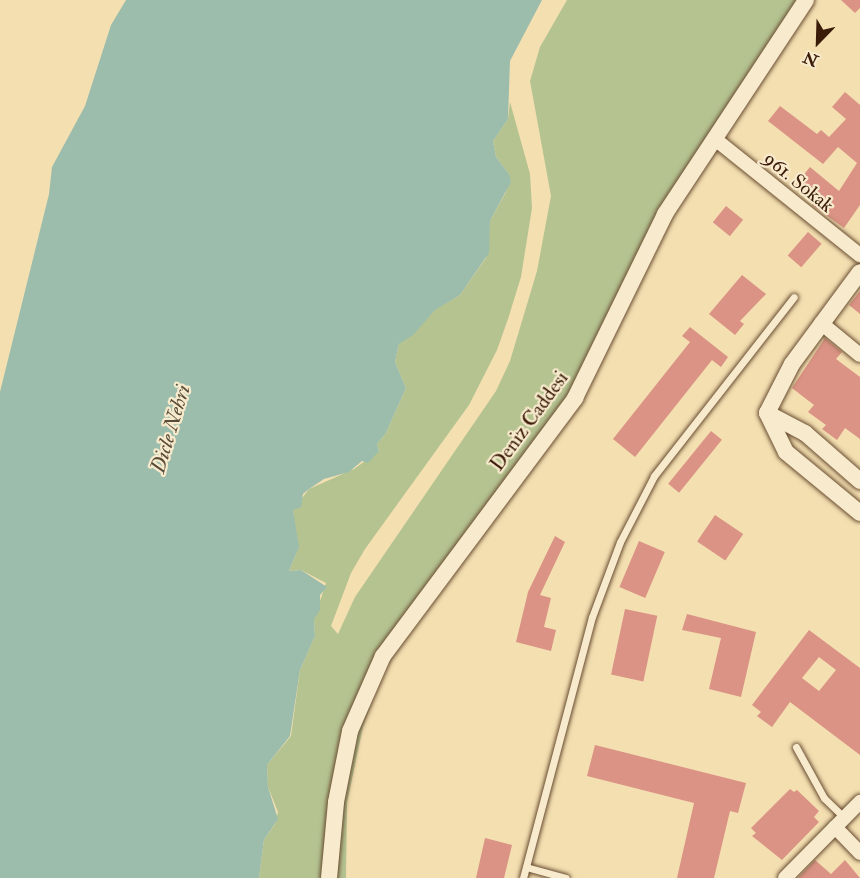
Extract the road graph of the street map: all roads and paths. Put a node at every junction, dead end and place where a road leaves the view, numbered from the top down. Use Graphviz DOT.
graph roads {
  1 [pos="806,0"];
  2 [pos="715,139"];
  3 [pos="860,255"];
  4 [pos="860,272"];
  5 [pos="794,297"];
  6 [pos="821,323"];
  7 [pos="860,355"];
  8 [pos="767,413"];
  9 [pos="860,481"];
  10 [pos="860,513"];
  11 [pos="796,747"];
  12 [pos="860,802"];
  13 [pos="840,822"];
  14 [pos="860,853"];
  15 [pos="526,867"];
  16 [pos="329,878"];
  17 [pos="523,878"];
  18 [pos="566,878"];
  19 [pos="785,878"];
  1 -- 2 [label="street, Deniz Caddesi"];
  2 -- 3 [label="street, 961. Sokak"];
  2 -- 16 [label="street, Deniz Caddesi"];
  4 -- 6 [label="street"];
  5 -- 15 [label="lane"];
  6 -- 7 [label="street"];
  6 -- 8 [label="street"];
  8 -- 9 [label="street"];
  8 -- 10 [label="street"];
  11 -- 13 [label="lane"];
  12 -- 13 [label="street"];
  13 -- 14 [label="street"];
  13 -- 19 [label="street"];
  15 -- 17 [label="lane"];
  15 -- 18 [label="lane"];
}
